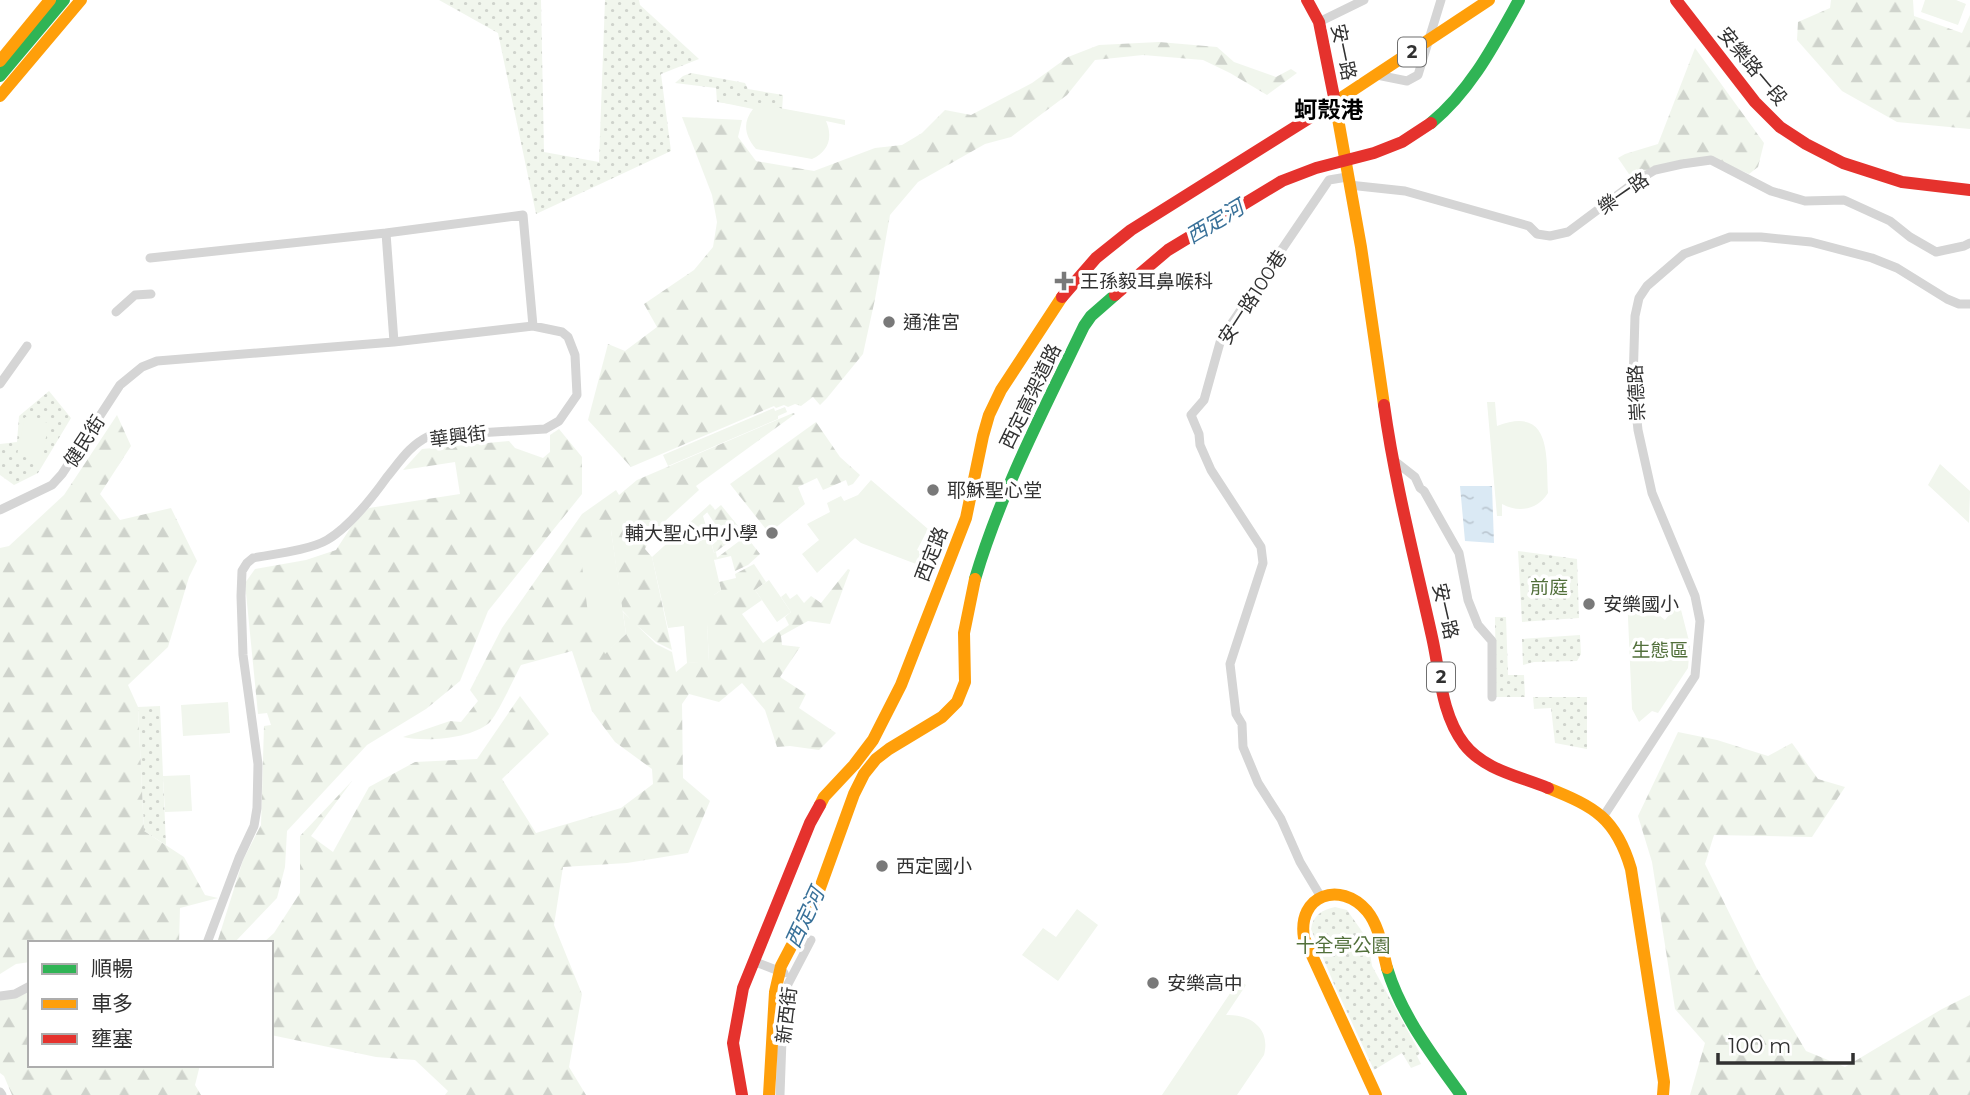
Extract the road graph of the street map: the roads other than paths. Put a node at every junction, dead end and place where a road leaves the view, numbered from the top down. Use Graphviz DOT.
graph roads {
  1 [pos="50,0"];
  2 [pos="64,0"];
  3 [pos="81,0"];
  4 [pos="1307,0"];
  5 [pos="1364,0"];
  6 [pos="1441,0"];
  7 [pos="1489,0"];
  8 [pos="1519,0"];
  9 [pos="1676,0"];
  10 [pos="1319,22"];
  11 [pos="1430,40"];
  12 [pos="0,61"];
  13 [pos="1377,75"];
  14 [pos="0,76"];
  15 [pos="0,96"];
  16 [pos="1335,102"];
  17 [pos="1346,171"];
  18 [pos="1970,190"];
  19 [pos="386,233"];
  20 [pos="1970,243"];
  21 [pos="150,258"];
  22 [pos="150,294"];
  23 [pos="1970,304"];
  24 [pos="116,312"];
  25 [pos="533,326"];
  26 [pos="394,342"];
  27 [pos="27,346"];
  28 [pos="157,361"];
  29 [pos="0,384"];
  30 [pos="1391,458"];
  31 [pos="0,510"];
  32 [pos="1492,697"];
  33 [pos="1603,817"];
  34 [pos="1321,897"];
  35 [pos="811,940"];
  36 [pos="208,941"];
  37 [pos="753,961"];
  38 [pos="792,976"];
  39 [pos="28,987"];
  40 [pos="0,996"];
  41 [pos="742,1095"];
  42 [pos="769,1095"];
  43 [pos="779,1095"];
  44 [pos="1376,1095"];
  45 [pos="1461,1095"];
  46 [pos="1663,1095"];
  1 -- 12 [label="street"];
  2 -- 14 [label="street"];
  3 -- 15 [label="street"];
  4 -- 10 [label="street, 安一路"];
  5 -- 10 [label="street"];
  6 -- 11 [label="street"];
  7 -- 11 [label="street, 2"];
  8 -- 42 [label="street, 西定高架道路, bridge"];
  9 -- 18 [label="street, 安樂路一段"];
  10 -- 16 [label="street, 安一路"];
  11 -- 13 [label="street, 2"];
  11 -- 13 [label="street"];
  13 -- 16 [label="street, 2"];
  16 -- 17 [label="street, 安一路 / 2"];
  16 -- 37 [label="street, 西定路"];
  17 -- 20 [label="street, 樂一路"];
  17 -- 30 [label="street, 安一路 / 2"];
  17 -- 34 [label="street, 安一路100巷"];
  19 -- 21 [label="street"];
  19 -- 25 [label="street"];
  19 -- 26 [label="street"];
  22 -- 24 [label="street"];
  23 -- 33 [label="street, 崇德路"];
  25 -- 26 [label="street, 華興街"];
  25 -- 36 [label="street, 華興街"];
  26 -- 28 [label="street, 華興街"];
  27 -- 29 [label="street"];
  28 -- 31 [label="street, 健民街"];
  30 -- 32 [label="street"];
  30 -- 33 [label="street, 安一路 / 2"];
  33 -- 46 [label="street, 安一路 / 2"];
  34 -- 44 [label="street"];
  34 -- 45 [label="street"];
  35 -- 38 [label="street, 新西街"];
  37 -- 38 [label="street"];
  37 -- 41 [label="street, 西定路"];
  38 -- 43 [label="street, 新西街"];
  39 -- 40 [label="street"];
}
